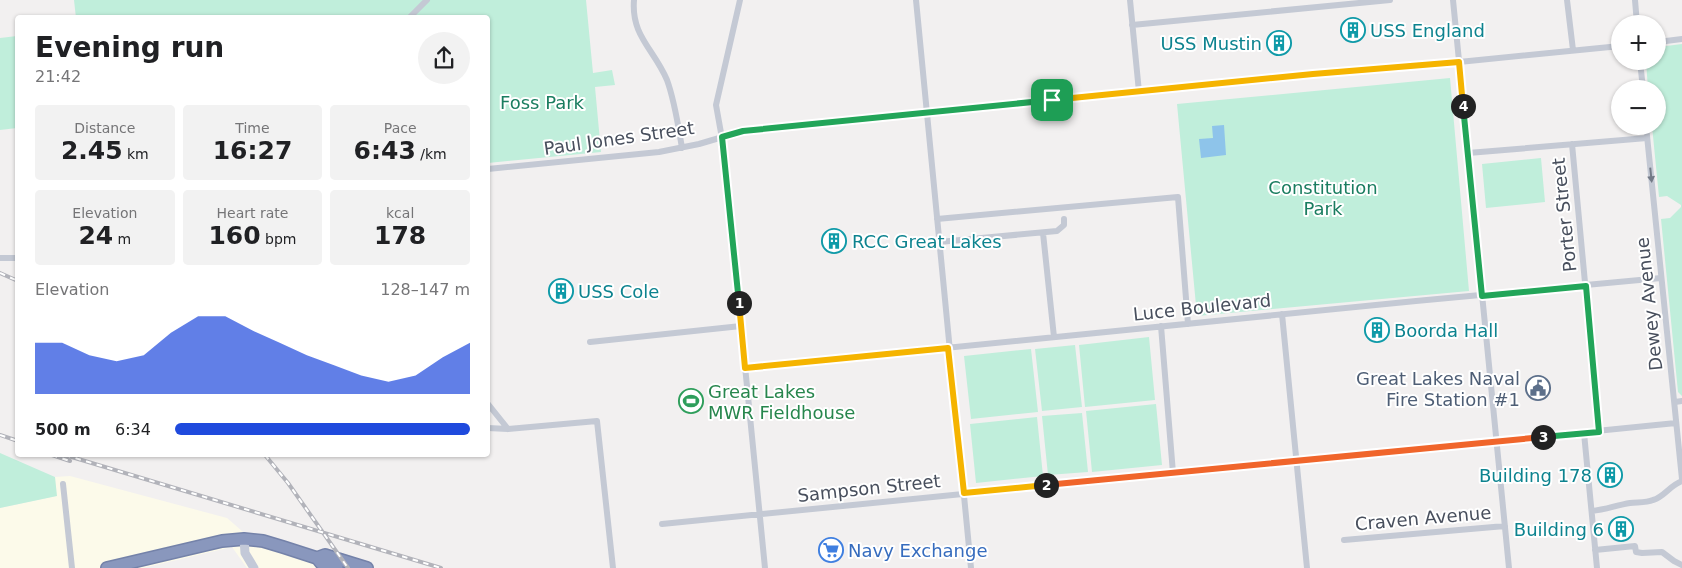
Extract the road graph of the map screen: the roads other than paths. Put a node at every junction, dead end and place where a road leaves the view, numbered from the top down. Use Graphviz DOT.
graph roads {
  1 [pos="427,0"];
  2 [pos="634,0"];
  3 [pos="740,0"];
  4 [pos="916,0"];
  5 [pos="1130,0"];
  6 [pos="1390,0"];
  7 [pos="1453,0"];
  8 [pos="1567,0"];
  9 [pos="1635,0"];
  10 [pos="412,15"];
  11 [pos="1636,15"];
  12 [pos="1132,25"];
  13 [pos="1682,39"];
  14 [pos="1666,41"];
  15 [pos="1611,47"];
  16 [pos="1573,50"];
  17 [pos="1459,62"];
  18 [pos="1139,92"];
  19 [pos="927,113"];
  20 [pos="1648,135"];
  21 [pos="722,137"];
  22 [pos="1648,138"];
  23 [pos="1572,144"];
  24 [pos="682,148"];
  25 [pos="1468,153"];
  26 [pos="490,169"];
  27 [pos="937,219"];
  28 [pos="1064,219"];
  29 [pos="1044,232"];
  30 [pos="939,242"];
  31 [pos="0,258"];
  32 [pos="15,258"];
  33 [pos="1662,278"];
  34 [pos="1586,286"];
  35 [pos="1482,296"];
  36 [pos="1282,314"];
  37 [pos="1188,324"];
  38 [pos="741,326"];
  39 [pos="1161,326"];
  40 [pos="1054,337"];
  41 [pos="590,342"];
  42 [pos="948,348"];
  43 [pos="745,368"];
  44 [pos="1682,401"];
  45 [pos="1674,402"];
  46 [pos="490,406"];
  47 [pos="1676,424"];
  48 [pos="490,428"];
  49 [pos="508,429"];
  50 [pos="1599,432"];
  51 [pos="1584,433"];
  52 [pos="1497,442"];
  53 [pos="1296,461"];
  54 [pos="1173,473"];
  55 [pos="1682,480"];
  56 [pos="62,484"];
  57 [pos="964,493"];
  58 [pos="1592,511"];
  59 [pos="759,514"];
  60 [pos="662,524"];
  61 [pos="1505,526"];
  62 [pos="244,539"];
  63 [pos="1344,540"];
  64 [pos="1595,550"];
  65 [pos="317,558"];
  66 [pos="1682,565"];
  67 [pos="128,566"];
  68 [pos="72,568"];
  69 [pos="107,568"];
  70 [pos="254,568"];
  71 [pos="337,568"];
  72 [pos="367,568"];
  73 [pos="613,568"];
  74 [pos="765,568"];
  75 [pos="971,568"];
  76 [pos="1307,568"];
  77 [pos="1509,568"];
  78 [pos="1597,568"];
  1 -- 10 [label="street"];
  2 -- 24 [label="street"];
  3 -- 21 [label="street"];
  4 -- 19 [label="street"];
  5 -- 12 [label="street"];
  6 -- 12 [label="street"];
  7 -- 17 [label="street"];
  8 -- 16 [label="street"];
  9 -- 11 [label="street"];
  12 -- 18 [label="street"];
  13 -- 14 [label="street"];
  15 -- 16 [label="street, Paul Jones Street"];
  16 -- 17 [label="street, Paul Jones Street"];
  17 -- 18 [label="street, Paul Jones Street"];
  17 -- 25 [label="street"];
  18 -- 19 [label="street, Paul Jones Street"];
  19 -- 21 [label="street, Paul Jones Street"];
  19 -- 27 [label="street"];
  20 -- 22 [label="street, Dewey Avenue"];
  21 -- 24 [label="street, Paul Jones Street"];
  21 -- 38 [label="street"];
  22 -- 23 [label="street"];
  22 -- 33 [label="street, Dewey Avenue, one-way"];
  23 -- 25 [label="street"];
  23 -- 34 [label="street, Porter Street"];
  24 -- 26 [label="street, Paul Jones Street"];
  25 -- 35 [label="street"];
  27 -- 30 [label="street"];
  27 -- 37 [label="street"];
  28 -- 29 [label="street"];
  29 -- 30 [label="street"];
  29 -- 40 [label="street"];
  30 -- 42 [label="street"];
  31 -- 32 [label="street"];
  33 -- 34 [label="street, Luce Boulevard"];
  33 -- 45 [label="street, Dewey Avenue"];
  34 -- 35 [label="street, Luce Boulevard"];
  34 -- 50 [label="street, Porter Street"];
  35 -- 36 [label="street, Luce Boulevard"];
  35 -- 52 [label="street"];
  36 -- 37 [label="street, Luce Boulevard"];
  36 -- 53 [label="street"];
  37 -- 39 [label="street, Luce Boulevard"];
  38 -- 41 [label="street"];
  38 -- 43 [label="street"];
  39 -- 40 [label="street, Luce Boulevard"];
  39 -- 54 [label="street"];
  40 -- 42 [label="street, Luce Boulevard"];
  42 -- 43 [label="street, Luce Boulevard"];
  42 -- 57 [label="street"];
  43 -- 59 [label="street"];
  44 -- 45 [label="street"];
  45 -- 47 [label="street, Dewey Avenue"];
  46 -- 49 [label="street"];
  47 -- 50 [label="street, Sampson Street"];
  47 -- 55 [label="street, Dewey Avenue"];
  48 -- 49 [label="street"];
  49 -- 73 [label="street"];
  50 -- 51 [label="street, Sampson Street"];
  51 -- 52 [label="street, Sampson Street"];
  51 -- 58 [label="street"];
  52 -- 53 [label="street, Sampson Street"];
  52 -- 61 [label="street"];
  53 -- 54 [label="street, Sampson Street"];
  53 -- 76 [label="street"];
  54 -- 57 [label="street, Sampson Street"];
  55 -- 58 [label="street"];
  56 -- 68 [label="street"];
  57 -- 59 [label="street, Sampson Street"];
  57 -- 75 [label="street"];
  58 -- 64 [label="street"];
  59 -- 60 [label="street, Sampson Street"];
  59 -- 74 [label="street"];
  61 -- 63 [label="street, Craven Avenue"];
  61 -- 77 [label="street"];
  62 -- 65 [label="highway"];
  62 -- 67 [label="highway"];
  62 -- 70 [label="street"];
  64 -- 66 [label="street"];
  64 -- 78 [label="street"];
  65 -- 71 [label="highway"];
  65 -- 72 [label="highway"];
  67 -- 69 [label="highway"];
}
